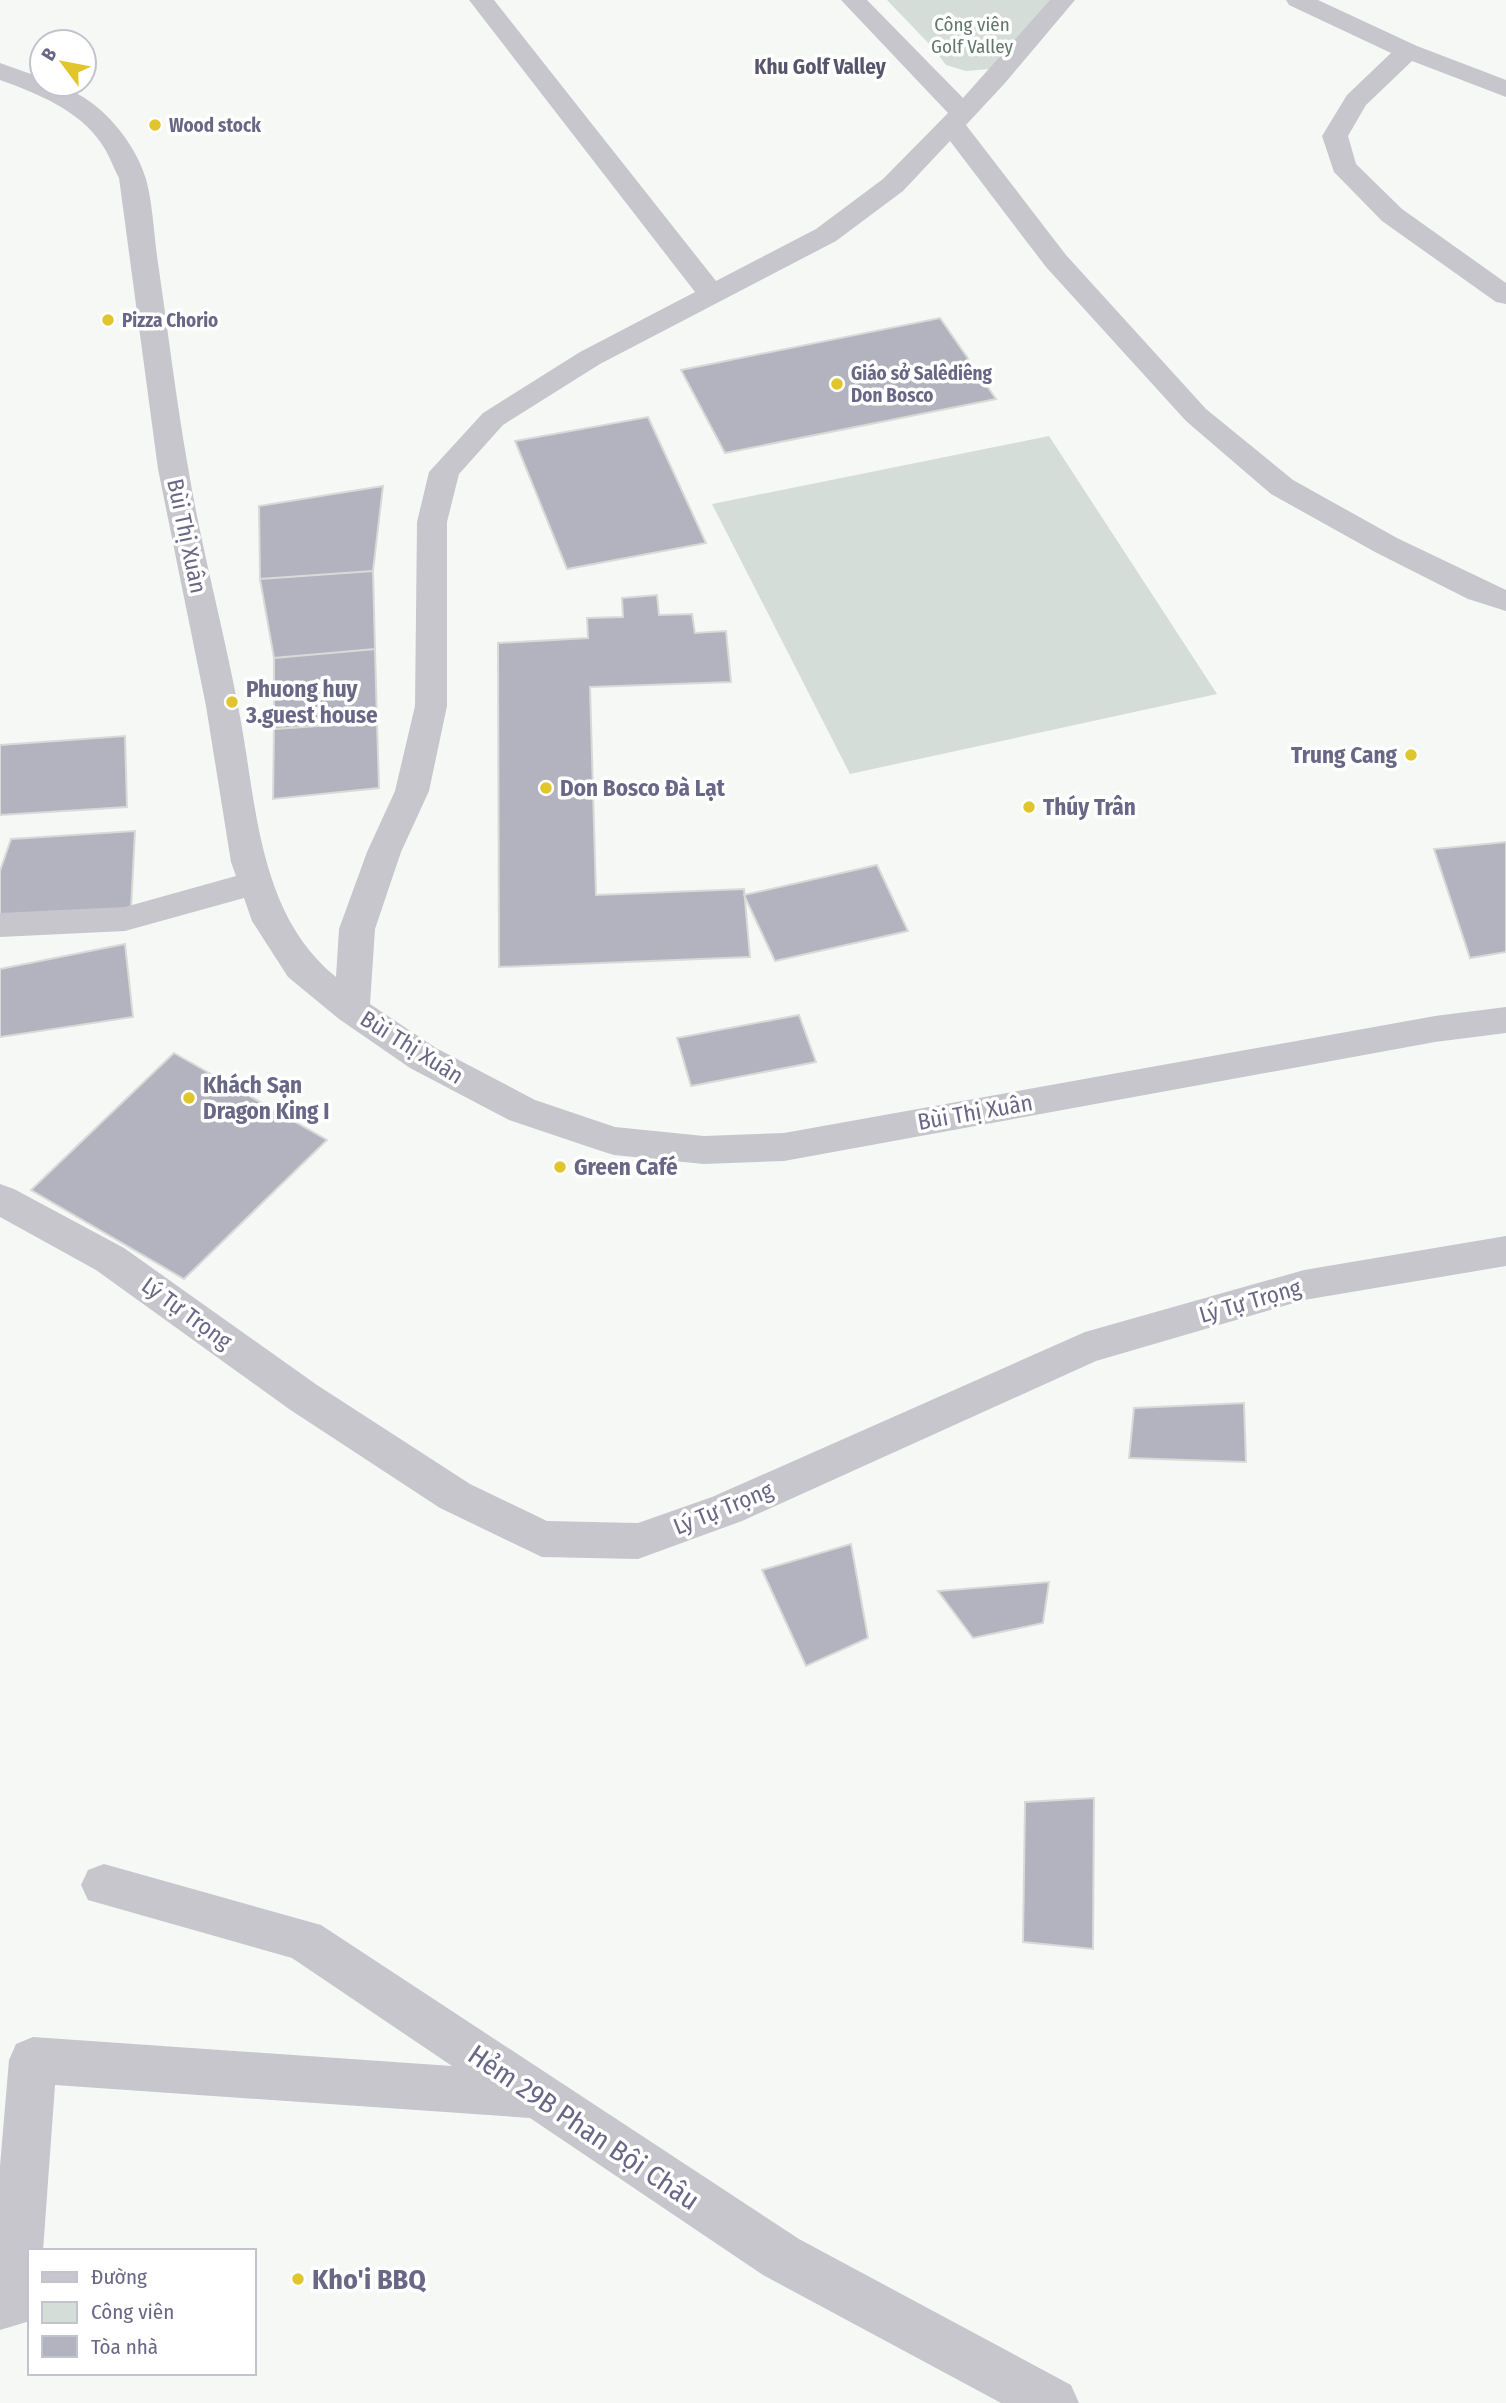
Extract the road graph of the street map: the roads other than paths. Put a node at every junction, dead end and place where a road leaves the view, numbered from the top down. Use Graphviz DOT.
graph roads {
  1 [pos="481,0"];
  2 [pos="853,0"];
  3 [pos="1063,0"];
  4 [pos="1298,0"];
  5 [pos="1408,51"];
  6 [pos="0,71"];
  7 [pos="1506,89"];
  8 [pos="957,119"];
  9 [pos="712,295"];
  10 [pos="1506,296"];
  11 [pos="1506,601"];
  12 [pos="255,883"];
  13 [pos="0,925"];
  14 [pos="352,1010"];
  15 [pos="1506,1020"];
  16 [pos="0,1199"];
  17 [pos="1506,1251"];
  18 [pos="104,1885"];
  19 [pos="537,2096"];
  20 [pos="0,2305"];
  21 [pos="1053,2403"];
  1 -- 9 [label="street"];
  2 -- 8 [label="street"];
  3 -- 8 [label="street"];
  4 -- 5 [label="street"];
  5 -- 7 [label="street"];
  5 -- 10 [label="street"];
  6 -- 12 [label="street, Bùi Thị Xuân"];
  8 -- 9 [label="street"];
  8 -- 11 [label="street"];
  9 -- 14 [label="street"];
  12 -- 13 [label="street"];
  12 -- 14 [label="street, Bùi Thị Xuân"];
  14 -- 15 [label="street, Bùi Thị Xuân"];
  16 -- 17 [label="street, Lý Tự Trọng"];
  18 -- 19 [label="street, Hẻm 29B Phan Bội Châu"];
  19 -- 20 [label="street"];
  19 -- 21 [label="street, Hẻm 29B Phan Bội Châu"];
}
